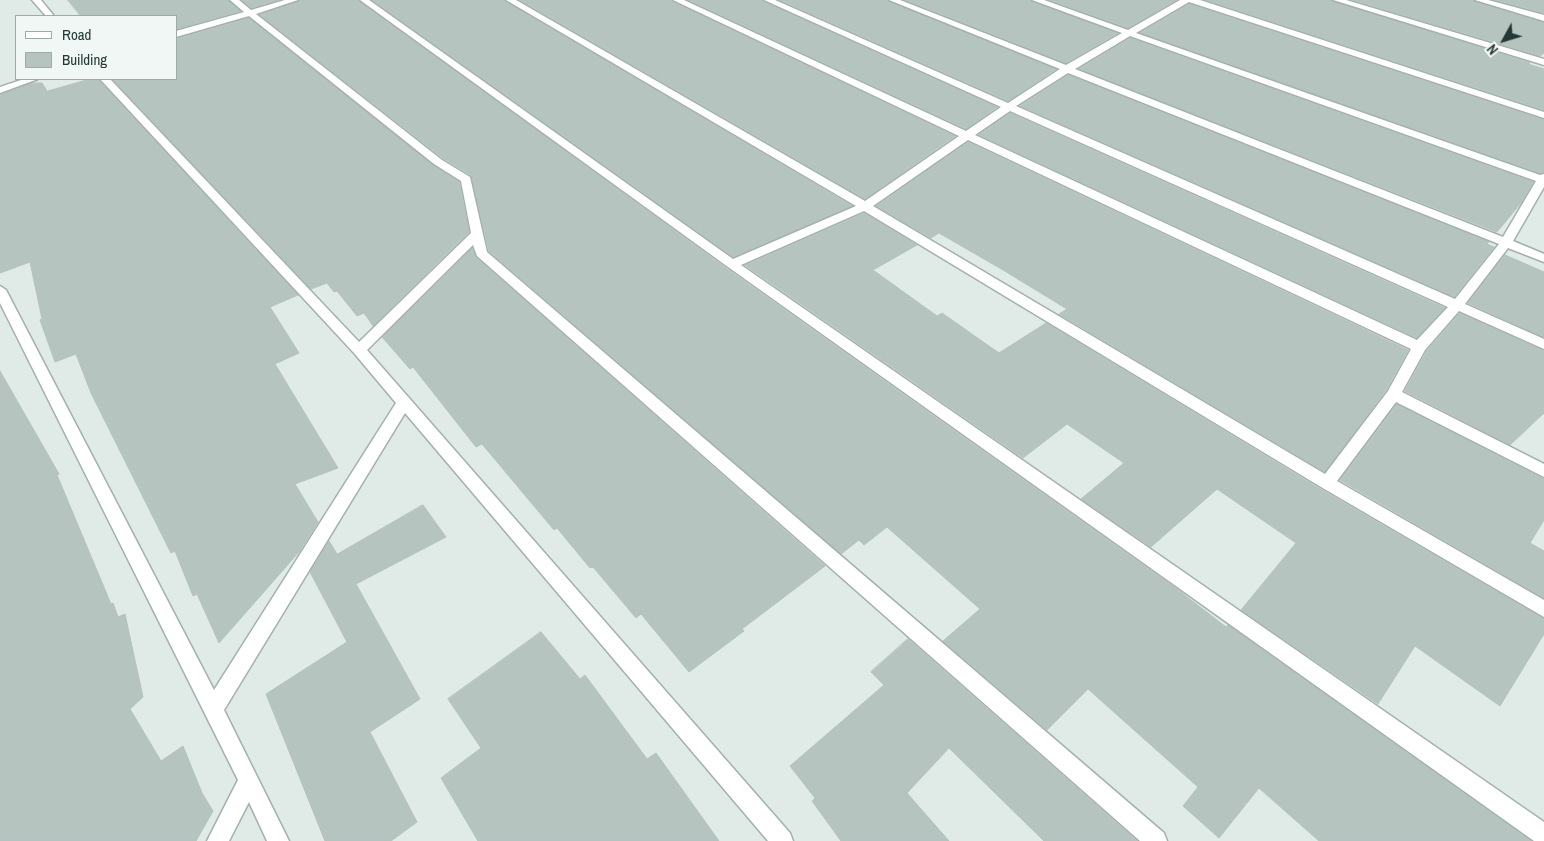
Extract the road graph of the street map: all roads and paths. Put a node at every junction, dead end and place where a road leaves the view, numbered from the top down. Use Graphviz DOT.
graph roads {
  1 [pos="36,0"];
  2 [pos="234,0"];
  3 [pos="294,0"];
  4 [pos="364,0"];
  5 [pos="510,0"];
  6 [pos="677,0"];
  7 [pos="768,0"];
  8 [pos="893,0"];
  9 [pos="1036,0"];
  10 [pos="1186,0"];
  11 [pos="1192,0"];
  12 [pos="1337,0"];
  13 [pos="1479,0"];
  14 [pos="250,12"];
  15 [pos="49,15"];
  16 [pos="1544,18"];
  17 [pos="178,33"];
  18 [pos="1129,33"];
  19 [pos="1544,62"];
  20 [pos="1067,69"];
  21 [pos="30,80"];
  22 [pos="106,80"];
  23 [pos="0,90"];
  24 [pos="1010,106"];
  25 [pos="1544,115"];
  26 [pos="966,135"];
  27 [pos="1543,179"];
  28 [pos="865,206"];
  29 [pos="477,234"];
  30 [pos="1506,243"];
  31 [pos="1544,258"];
  32 [pos="732,264"];
  33 [pos="0,290"];
  34 [pos="1457,305"];
  35 [pos="1544,344"];
  36 [pos="1419,347"];
  37 [pos="359,350"];
  38 [pos="1394,394"];
  39 [pos="404,402"];
  40 [pos="1544,471"];
  41 [pos="1326,483"];
  42 [pos="1544,609"];
  43 [pos="213,709"];
  44 [pos="249,780"];
  45 [pos="1544,835"];
  46 [pos="218,841"];
  47 [pos="278,841"];
  48 [pos="782,841"];
  49 [pos="1156,841"];
  1 -- 15 [label="street"];
  2 -- 14 [label="street"];
  3 -- 14 [label="street"];
  4 -- 32 [label="street"];
  5 -- 28 [label="street"];
  6 -- 26 [label="street"];
  7 -- 24 [label="street"];
  8 -- 20 [label="street"];
  9 -- 18 [label="street"];
  10 -- 18 [label="street"];
  11 -- 25 [label="street"];
  12 -- 19 [label="street"];
  13 -- 16 [label="street"];
  14 -- 17 [label="street"];
  14 -- 29 [label="street"];
  18 -- 20 [label="street"];
  18 -- 27 [label="street"];
  20 -- 24 [label="street"];
  20 -- 30 [label="street"];
  21 -- 23 [label="street"];
  22 -- 37 [label="street"];
  24 -- 26 [label="street"];
  24 -- 34 [label="street"];
  26 -- 28 [label="street"];
  26 -- 36 [label="street"];
  27 -- 30 [label="street"];
  28 -- 32 [label="street"];
  28 -- 41 [label="street"];
  29 -- 37 [label="street"];
  29 -- 49 [label="street"];
  30 -- 31 [label="street"];
  30 -- 34 [label="street"];
  32 -- 45 [label="street"];
  33 -- 43 [label="street"];
  34 -- 35 [label="street"];
  34 -- 36 [label="street"];
  36 -- 38 [label="street"];
  37 -- 39 [label="street"];
  38 -- 40 [label="street"];
  38 -- 41 [label="street"];
  39 -- 43 [label="street"];
  39 -- 48 [label="street"];
  41 -- 42 [label="street"];
  43 -- 44 [label="street"];
  44 -- 46 [label="street"];
  44 -- 47 [label="street"];
}
